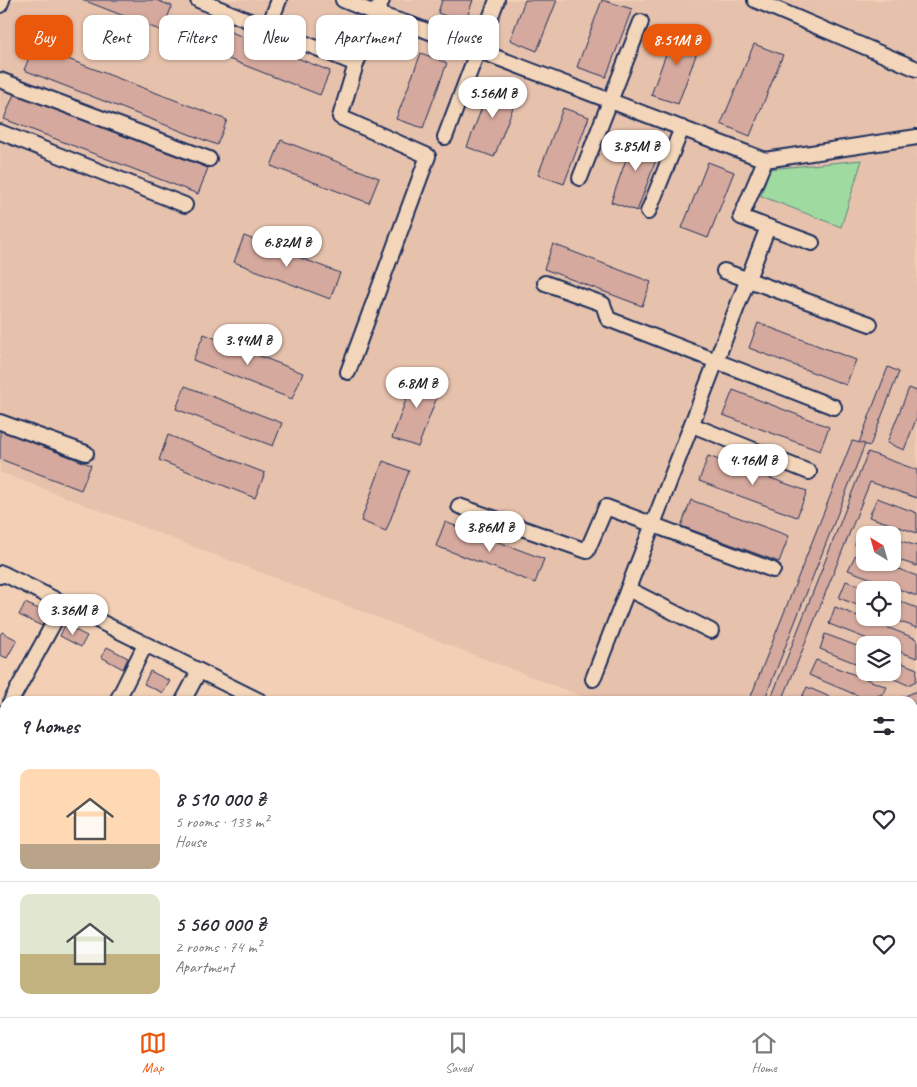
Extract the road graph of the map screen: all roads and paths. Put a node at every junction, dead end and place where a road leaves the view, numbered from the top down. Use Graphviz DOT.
graph roads {
  1 [pos="2,0"];
  2 [pos="198,0"];
  3 [pos="279,0"];
  4 [pos="343,0"];
  5 [pos="382,0"];
  6 [pos="497,0"];
  7 [pos="755,0"];
  8 [pos="0,5"];
  9 [pos="377,14"];
  10 [pos="273,15"];
  11 [pos="491,15"];
  12 [pos="244,18"];
  13 [pos="641,22"];
  14 [pos="428,31"];
  15 [pos="306,44"];
  16 [pos="499,58"];
  17 [pos="474,60"];
  18 [pos="356,64"];
  19 [pos="917,68"];
  20 [pos="0,80"];
  21 [pos="610,101"];
  22 [pos="682,128"];
  23 [pos="0,132"];
  24 [pos="445,137"];
  25 [pos="917,137"];
  26 [pos="209,159"];
  27 [pos="765,160"];
  28 [pos="580,178"];
  29 [pos="185,205"];
  30 [pos="648,212"];
  31 [pos="768,227"];
  32 [pos="812,243"];
  33 [pos="724,271"];
  34 [pos="748,279"];
  35 [pos="545,283"];
  36 [pos="870,324"];
  37 [pos="717,361"];
  38 [pos="348,372"];
  39 [pos="834,407"];
  40 [pos="0,422"];
  41 [pos="692,425"];
  42 [pos="86,453"];
  43 [pos="809,472"];
  44 [pos="459,506"];
  45 [pos="653,524"];
  46 [pos="773,570"];
  47 [pos="1,574"];
  48 [pos="628,589"];
  49 [pos="64,604"];
  50 [pos="711,631"];
  51 [pos="145,645"];
  52 [pos="198,671"];
  53 [pos="594,679"];
  54 [pos="14,696"];
  55 [pos="120,696"];
  56 [pos="186,696"];
  57 [pos="250,696"];
  1 -- 8 [label="street"];
  2 -- 12 [label="street"];
  3 -- 10 [label="street"];
  4 -- 9 [label="street"];
  5 -- 9 [label="street"];
  6 -- 11 [label="street"];
  7 -- 19 [label="street"];
  9 -- 14 [label="street"];
  9 -- 18 [label="street"];
  13 -- 21 [label="street"];
  15 -- 18 [label="street"];
  16 -- 21 [label="street"];
  17 -- 24 [label="street"];
  18 -- 38 [label="street"];
  20 -- 26 [label="street"];
  21 -- 22 [label="street"];
  21 -- 28 [label="street"];
  22 -- 27 [label="street"];
  22 -- 30 [label="street"];
  23 -- 29 [label="street"];
  25 -- 27 [label="street"];
  27 -- 31 [label="street"];
  31 -- 32 [label="street"];
  31 -- 34 [label="street"];
  33 -- 34 [label="street"];
  34 -- 36 [label="street"];
  34 -- 37 [label="street"];
  35 -- 37 [label="street"];
  37 -- 39 [label="street"];
  37 -- 41 [label="street"];
  40 -- 42 [label="street"];
  41 -- 43 [label="street"];
  41 -- 45 [label="street"];
  44 -- 45 [label="street"];
  45 -- 46 [label="street"];
  45 -- 48 [label="street"];
  47 -- 49 [label="street"];
  48 -- 50 [label="street"];
  48 -- 53 [label="street"];
  49 -- 51 [label="street"];
  49 -- 54 [label="street"];
  51 -- 52 [label="street"];
  51 -- 55 [label="street"];
  52 -- 56 [label="street"];
  52 -- 57 [label="street"];
}
